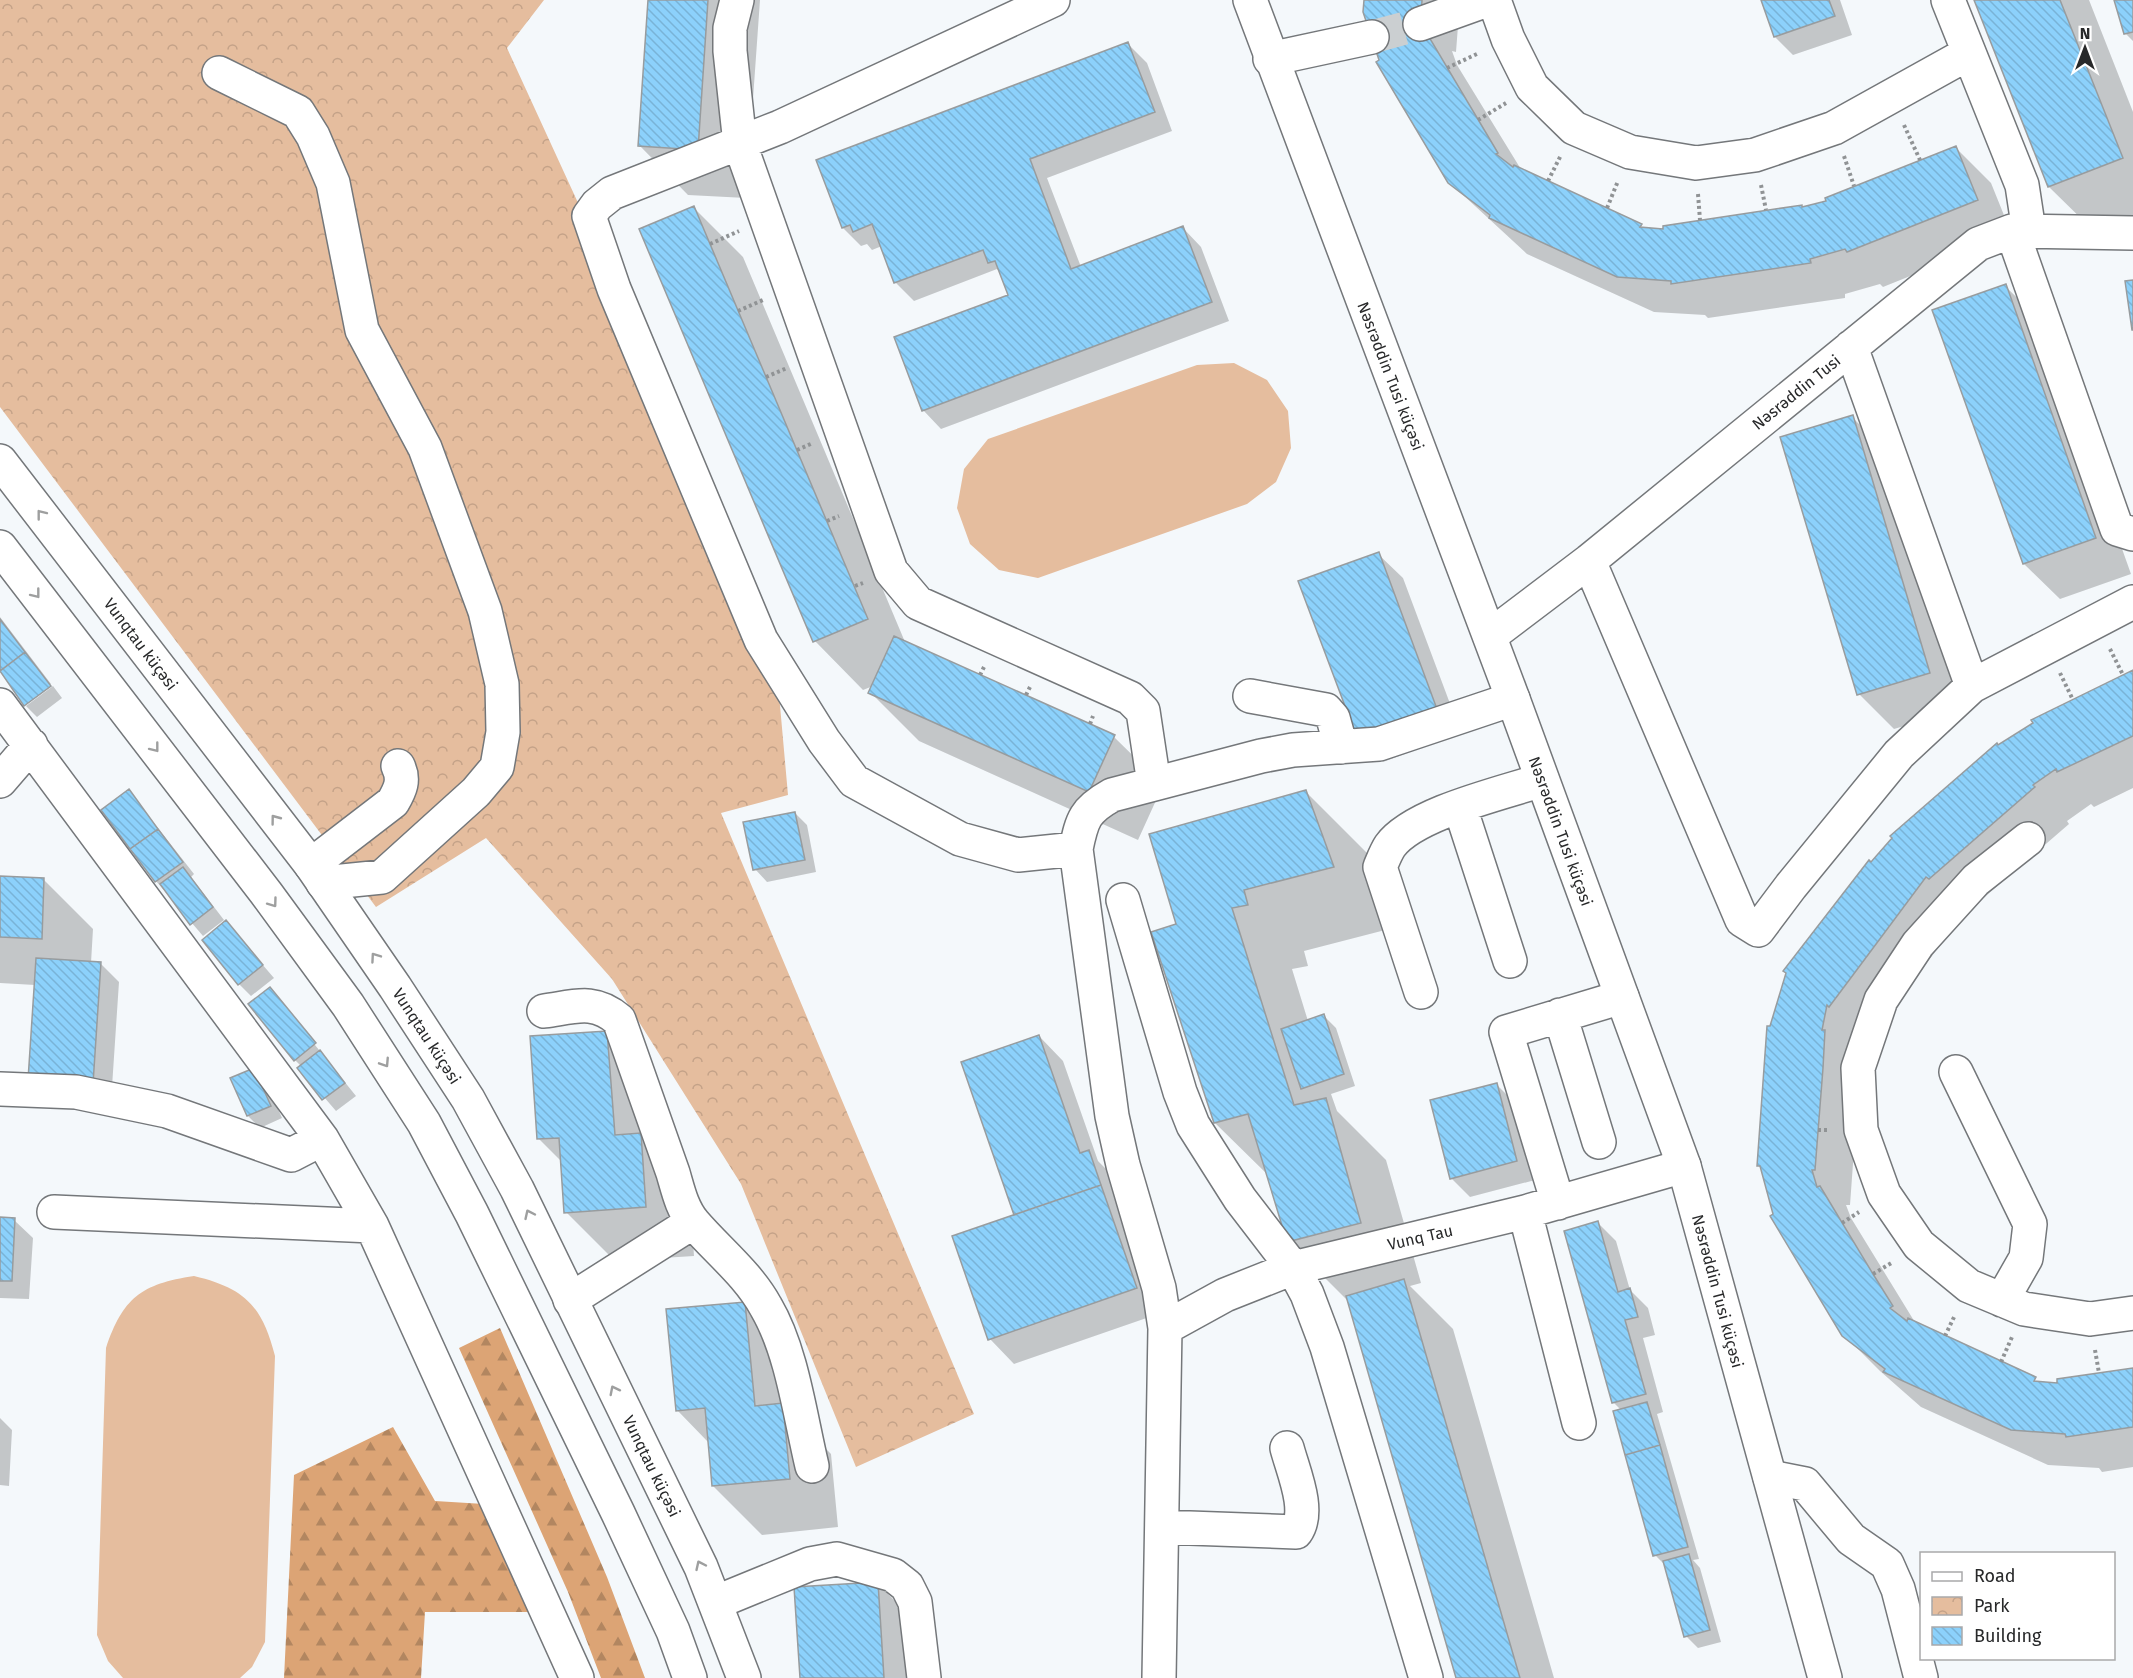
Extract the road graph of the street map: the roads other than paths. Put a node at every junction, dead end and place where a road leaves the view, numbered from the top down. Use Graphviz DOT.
graph roads {
  1 [pos="737,0"];
  2 [pos="1053,0"];
  3 [pos="1250,0"];
  4 [pos="1487,0"];
  5 [pos="1494,0"];
  6 [pos="1948,0"];
  7 [pos="1420,24"];
  8 [pos="1372,37"];
  9 [pos="1969,52"];
  10 [pos="1270,59"];
  11 [pos="219,73"];
  12 [pos="740,144"];
  13 [pos="2021,231"];
  14 [pos="2133,233"];
  15 [pos="1851,347"];
  16 [pos="0,461"];
  17 [pos="2133,534"];
  18 [pos="0,547"];
  19 [pos="1589,561"];
  20 [pos="2133,602"];
  21 [pos="1490,636"];
  22 [pos="1972,686"];
  23 [pos="1250,696"];
  24 [pos="1513,699"];
  25 [pos="0,705"];
  26 [pos="31,745"];
  27 [pos="1341,747"];
  28 [pos="398,766"];
  29 [pos="1542,780"];
  30 [pos="0,781"];
  31 [pos="1154,784"];
  32 [pos="1460,807"];
  33 [pos="2028,839"];
  34 [pos="1076,849"];
  35 [pos="317,874"];
  36 [pos="1124,900"];
  37 [pos="1510,962"];
  38 [pos="1421,992"];
  39 [pos="1622,997"];
  40 [pos="544,1011"];
  41 [pos="1560,1015"];
  42 [pos="1956,1072"];
  43 [pos="0,1089"];
  44 [pos="322,1139"];
  45 [pos="1599,1142"];
  46 [pos="1684,1167"];
  47 [pos="1558,1203"];
  48 [pos="54,1212"];
  49 [pos="1525,1212"];
  50 [pos="693,1222"];
  51 [pos="372,1226"];
  52 [pos="1293,1268"];
  53 [pos="570,1300"];
  54 [pos="2002,1300"];
  55 [pos="2133,1313"];
  56 [pos="1165,1328"];
  57 [pos="1579,1423"];
  58 [pos="1287,1448"];
  59 [pos="813,1466"];
  60 [pos="1770,1477"];
  61 [pos="1162,1527"];
  62 [pos="717,1602"];
  63 [pos="577,1678"];
  64 [pos="690,1678"];
  65 [pos="744,1678"];
  66 [pos="924,1678"];
  67 [pos="1159,1678"];
  68 [pos="1426,1678"];
  69 [pos="1825,1678"];
  70 [pos="1921,1678"];
  1 -- 12 [label="main road"];
  2 -- 12 [label="main road"];
  3 -- 10 [label="main road, Nəsrəddin Tusi küçəsi"];
  4 -- 7 [label="main road"];
  5 -- 9 [label="main road"];
  6 -- 9 [label="main road"];
  8 -- 10 [label="main road"];
  9 -- 13 [label="main road"];
  10 -- 21 [label="main road, Nəsrəddin Tusi küçəsi"];
  11 -- 35 [label="main road"];
  12 -- 31 [label="main road"];
  12 -- 34 [label="main road"];
  13 -- 14 [label="main road, Nəsrəddin Tusi"];
  13 -- 15 [label="main road, Nəsrəddin Tusi"];
  13 -- 17 [label="main road"];
  15 -- 19 [label="main road, Nəsrəddin Tusi"];
  15 -- 22 [label="main road"];
  35 -- 16 [label="main road, Vunqtau küçəsi, one-way"];
  18 -- 64 [label="main road, one-way"];
  19 -- 21 [label="main road, Nəsrəddin Tusi"];
  19 -- 22 [label="main road"];
  20 -- 22 [label="main road"];
  21 -- 24 [label="main road, Nəsrəddin Tusi küçəsi"];
  23 -- 27 [label="main road"];
  24 -- 27 [label="main road"];
  24 -- 29 [label="main road, Nəsrəddin Tusi küçəsi"];
  25 -- 26 [label="main road"];
  26 -- 30 [label="main road"];
  26 -- 44 [label="main road"];
  27 -- 31 [label="main road"];
  28 -- 35 [label="main road"];
  29 -- 32 [label="main road"];
  29 -- 39 [label="main road, Nəsrəddin Tusi küçəsi"];
  31 -- 34 [label="main road"];
  32 -- 37 [label="main road"];
  32 -- 38 [label="main road"];
  33 -- 54 [label="main road"];
  34 -- 56 [label="main road"];
  53 -- 35 [label="main road, Vunqtau küçəsi, one-way"];
  36 -- 52 [label="main road"];
  39 -- 41 [label="main road"];
  39 -- 46 [label="main road, Nəsrəddin Tusi küçəsi"];
  40 -- 50 [label="main road"];
  41 -- 45 [label="main road"];
  41 -- 47 [label="main road"];
  42 -- 54 [label="main road"];
  43 -- 44 [label="main road"];
  44 -- 51 [label="main road"];
  46 -- 47 [label="main road, Vunq Tau"];
  46 -- 60 [label="main road, Nəsrəddin Tusi küçəsi"];
  47 -- 49 [label="main road, Vunq Tau"];
  48 -- 51 [label="main road"];
  49 -- 52 [label="main road, Vunq Tau"];
  49 -- 57 [label="main road"];
  50 -- 53 [label="main road"];
  50 -- 59 [label="main road"];
  51 -- 63 [label="main road"];
  52 -- 56 [label="main road, Vunq Tau"];
  52 -- 68 [label="main road"];
  62 -- 53 [label="main road, Vunqtau küçəsi, one-way"];
  54 -- 55 [label="main road"];
  56 -- 61 [label="main road"];
  58 -- 61 [label="main road"];
  60 -- 69 [label="main road, Nəsrəddin Tusi küçəsi"];
  60 -- 70 [label="main road"];
  61 -- 67 [label="main road"];
  62 -- 65 [label="main road, Vunqtau küçəsi"];
  62 -- 66 [label="main road"];
}
